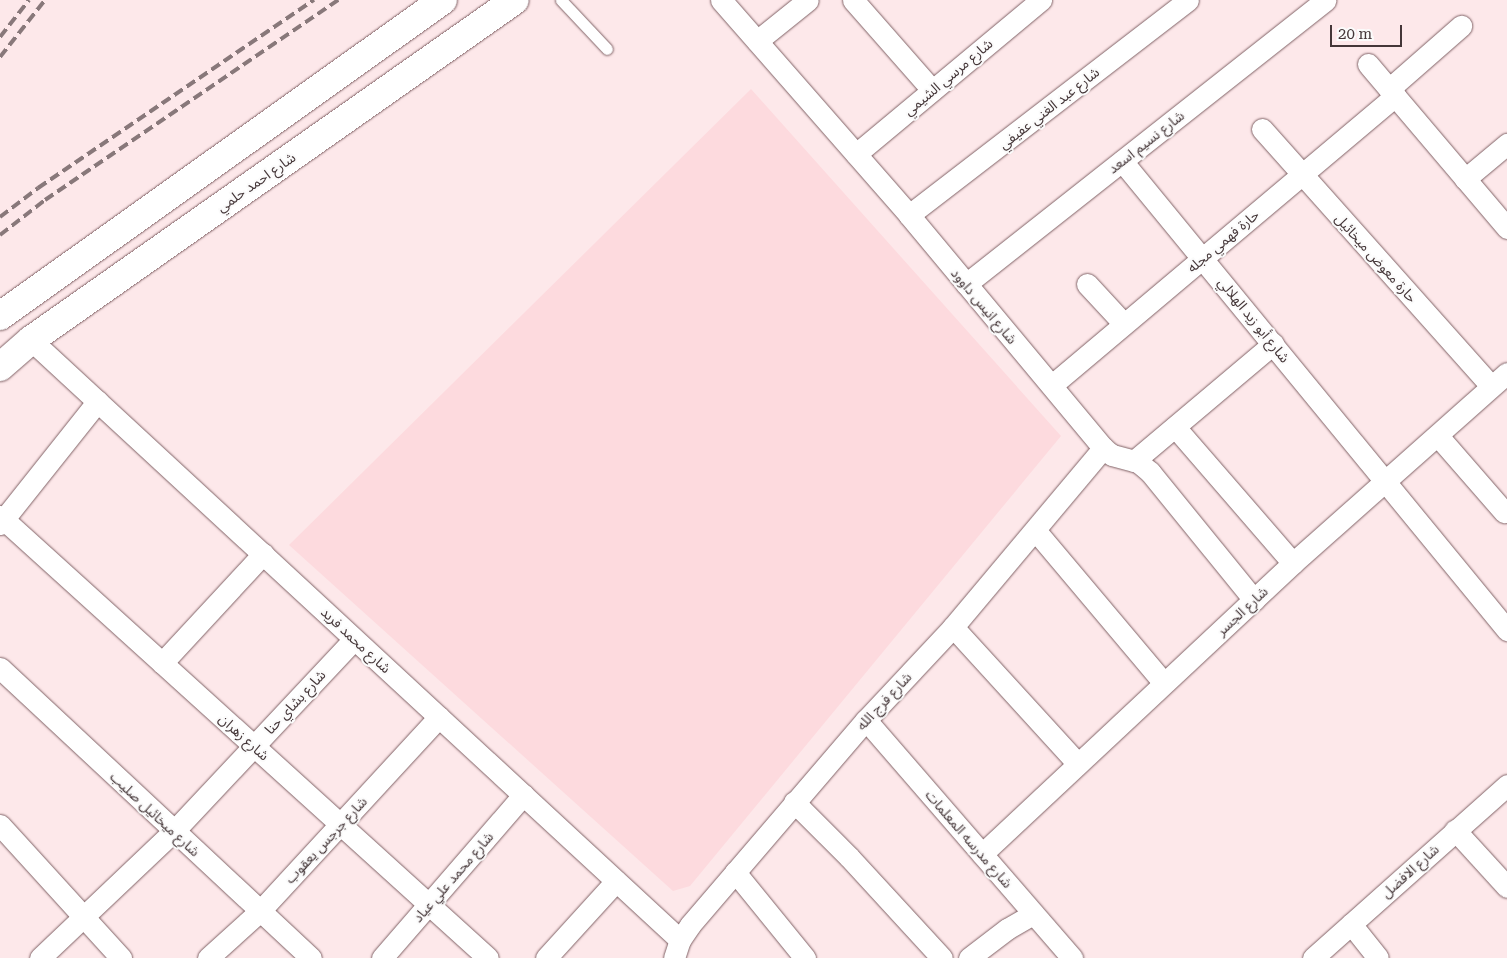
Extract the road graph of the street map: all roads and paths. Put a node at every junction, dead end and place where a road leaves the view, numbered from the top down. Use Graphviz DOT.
graph roads {
  1 [pos="443,0"];
  2 [pos="515,0"];
  3 [pos="560,0"];
  4 [pos="721,0"];
  5 [pos="808,0"];
  6 [pos="852,0"];
  7 [pos="1040,0"];
  8 [pos="1188,0"];
  9 [pos="1325,0"];
  10 [pos="1461,26"];
  11 [pos="757,41"];
  12 [pos="607,50"];
  13 [pos="1368,64"];
  14 [pos="932,90"];
  15 [pos="1392,92"];
  16 [pos="1262,129"];
  17 [pos="1507,144"];
  18 [pos="856,154"];
  19 [pos="1122,161"];
  20 [pos="1302,174"];
  21 [pos="1465,179"];
  22 [pos="909,215"];
  23 [pos="1507,228"];
  24 [pos="1203,258"];
  25 [pos="966,284"];
  26 [pos="1087,284"];
  27 [pos="0,316"];
  28 [pos="1124,324"];
  29 [pos="31,340"];
  30 [pos="1273,344"];
  31 [pos="0,367"];
  32 [pos="1507,373"];
  33 [pos="1052,386"];
  34 [pos="1491,386"];
  35 [pos="98,401"];
  36 [pos="1175,427"];
  37 [pos="1438,436"];
  38 [pos="1102,448"];
  39 [pos="1134,461"];
  40 [pos="1384,482"];
  41 [pos="1504,512"];
  42 [pos="1,520"];
  43 [pos="1035,530"];
  44 [pos="262,554"];
  45 [pos="1293,563"];
  46 [pos="1254,600"];
  47 [pos="953,627"];
  48 [pos="1507,630"];
  49 [pos="354,639"];
  50 [pos="162,662"];
  51 [pos="0,668"];
  52 [pos="1164,683"];
  53 [pos="439,718"];
  54 [pos="866,720"];
  55 [pos="254,746"];
  56 [pos="1078,764"];
  57 [pos="1507,785"];
  58 [pos="523,795"];
  59 [pos="794,802"];
  60 [pos="340,824"];
  61 [pos="0,825"];
  62 [pos="1455,830"];
  63 [pos="174,831"];
  64 [pos="982,854"];
  65 [pos="735,872"];
  66 [pos="616,881"];
  67 [pos="1507,887"];
  68 [pos="429,904"];
  69 [pos="260,911"];
  70 [pos="1033,914"];
  71 [pos="83,917"];
  72 [pos="1351,924"];
  73 [pos="677,949"];
  74 [pos="40,958"];
  75 [pos="121,958"];
  76 [pos="208,958"];
  77 [pos="311,958"];
  78 [pos="382,958"];
  79 [pos="488,958"];
  80 [pos="546,958"];
  81 [pos="805,958"];
  82 [pos="942,958"];
  83 [pos="969,958"];
  84 [pos="1072,958"];
  85 [pos="1314,958"];
  86 [pos="1378,958"];
  1 -- 27 [label="main road"];
  2 -- 29 [label="main road, شارع احمد حلمي"];
  3 -- 12 [label="lane"];
  4 -- 11 [label="street, شارع انيس داوود"];
  5 -- 11 [label="street"];
  6 -- 14 [label="street"];
  7 -- 14 [label="street, شارع مرسي الشيمي"];
  8 -- 22 [label="street, شارع عبد الغني عفيفي"];
  9 -- 19 [label="street, شارع نسيم اسعد"];
  10 -- 15 [label="street, حارة فهمي مجله"];
  11 -- 18 [label="street, شارع انيس داوود"];
  13 -- 15 [label="street"];
  14 -- 18 [label="street, شارع مرسي الشيمي"];
  15 -- 20 [label="street, حارة فهمي مجله"];
  15 -- 21 [label="street"];
  16 -- 20 [label="street, حارة معوض ميخائيل"];
  17 -- 21 [label="street"];
  18 -- 22 [label="street, شارع انيس داوود"];
  19 -- 24 [label="street, شارع أبو زيد الهلالي"];
  19 -- 25 [label="street, شارع نسيم اسعد"];
  20 -- 24 [label="street, حارة فهمي مجله"];
  20 -- 34 [label="street, حارة معوض ميخائيل"];
  21 -- 23 [label="street"];
  22 -- 25 [label="street, شارع انيس داوود"];
  24 -- 28 [label="street, حارة فهمي مجله"];
  24 -- 30 [label="street, شارع أبو زيد الهلالي"];
  25 -- 33 [label="street, شارع انيس داوود"];
  26 -- 28 [label="street"];
  28 -- 33 [label="street, حارة فهمي مجله"];
  29 -- 31 [label="main road, شارع احمد حلمي"];
  29 -- 35 [label="street, شارع محمد فريد"];
  30 -- 36 [label="street"];
  30 -- 40 [label="street, شارع أبو زيد الهلالي"];
  32 -- 34 [label="street, شارع الجسر"];
  33 -- 38 [label="street, شارع انيس داوود"];
  34 -- 37 [label="street, شارع الجسر"];
  35 -- 42 [label="street"];
  35 -- 44 [label="street, شارع محمد فريد"];
  36 -- 39 [label="street"];
  36 -- 45 [label="street"];
  37 -- 40 [label="street, شارع الجسر"];
  37 -- 41 [label="street"];
  38 -- 39 [label="street, شارع انيس داوود"];
  38 -- 43 [label="street, شارع فرج الله"];
  39 -- 46 [label="street, شارع انيس داوود"];
  40 -- 45 [label="street, شارع الجسر"];
  40 -- 48 [label="street, شارع أبو زيد الهلالي"];
  42 -- 50 [label="street, شارع زهران"];
  43 -- 47 [label="street, شارع فرج الله"];
  43 -- 52 [label="street"];
  44 -- 49 [label="street, شارع محمد فريد"];
  44 -- 50 [label="street"];
  45 -- 46 [label="street, شارع الجسر"];
  46 -- 52 [label="street, شارع الجسر"];
  47 -- 54 [label="street, شارع فرج الله"];
  47 -- 56 [label="street"];
  49 -- 53 [label="street, شارع محمد فريد"];
  49 -- 55 [label="street, شارع بشاي حنا"];
  50 -- 55 [label="street, شارع زهران"];
  51 -- 63 [label="street, شارع ميخائيل صليب"];
  52 -- 56 [label="street, شارع الجسر"];
  53 -- 58 [label="street, شارع محمد فريد"];
  53 -- 60 [label="street, شارع جرجس يعقوب"];
  54 -- 59 [label="street, شارع فرج الله"];
  54 -- 64 [label="street, شارع مدرسه المعلمات"];
  55 -- 60 [label="street, شارع زهران"];
  55 -- 63 [label="street, شارع بشاي حنا"];
  56 -- 64 [label="street, شارع الجسر"];
  57 -- 62 [label="street, شارع الافضل"];
  58 -- 66 [label="street, شارع محمد فريد"];
  58 -- 68 [label="street, شارع محمد علي عياد"];
  59 -- 65 [label="street, شارع فرج الله"];
  59 -- 82 [label="street"];
  60 -- 68 [label="street, شارع زهران"];
  60 -- 69 [label="street, شارع جرجس يعقوب"];
  61 -- 71 [label="street"];
  62 -- 67 [label="street"];
  62 -- 72 [label="street, شارع الافضل"];
  63 -- 69 [label="street, شارع ميخائيل صليب"];
  63 -- 71 [label="street, شارع بشاي حنا"];
  64 -- 70 [label="street, شارع مدرسه المعلمات"];
  65 -- 73 [label="street, شارع فرج الله"];
  65 -- 81 [label="street"];
  66 -- 73 [label="street, شارع محمد فريد"];
  66 -- 80 [label="street"];
  68 -- 78 [label="street, شارع محمد علي عياد"];
  68 -- 79 [label="street, شارع زهران"];
  69 -- 76 [label="street, شارع جرجس يعقوب"];
  69 -- 77 [label="street, شارع ميخائيل صليب"];
  70 -- 83 [label="street"];
  70 -- 84 [label="street, شارع مدرسه المعلمات"];
  71 -- 74 [label="street, شارع بشاي حنا"];
  71 -- 75 [label="street"];
  72 -- 85 [label="street, شارع الافضل"];
  72 -- 86 [label="street"];
}
